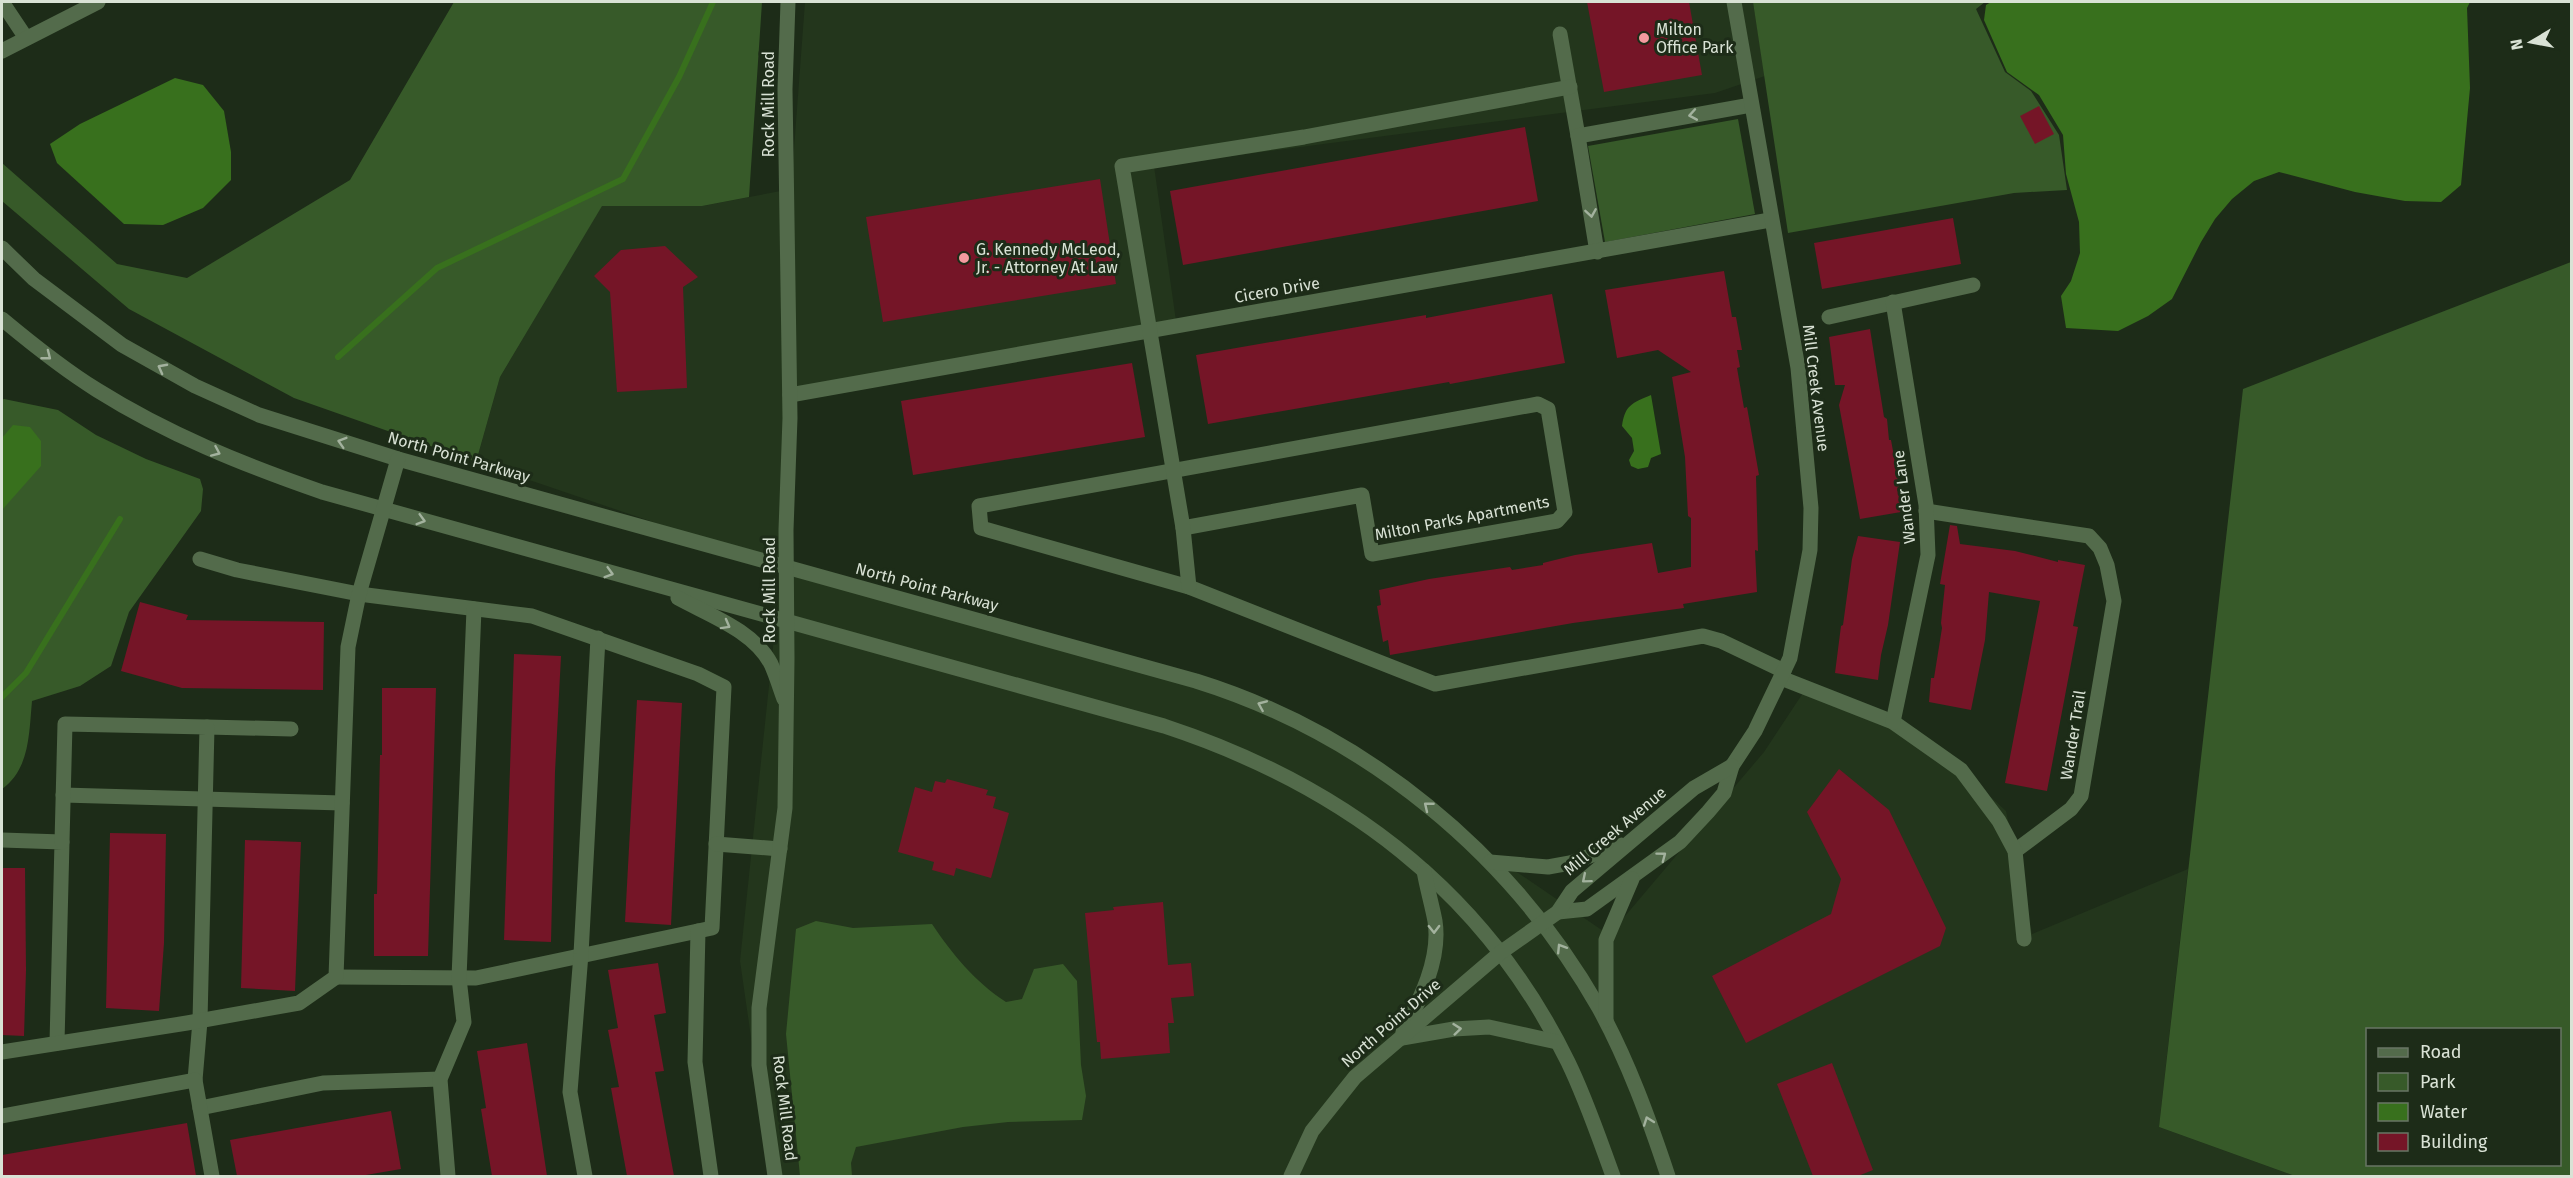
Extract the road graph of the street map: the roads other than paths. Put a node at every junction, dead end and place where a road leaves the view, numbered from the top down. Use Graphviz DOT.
graph roads {
  1 [pos="2,2"];
  2 [pos="98,2"];
  3 [pos="788,2"];
  4 [pos="1734,2"];
  5 [pos="1560,34"];
  6 [pos="26,38"];
  7 [pos="2,51"];
  8 [pos="1570,87"];
  9 [pos="1751,105"];
  10 [pos="1578,136"];
  11 [pos="1770,220"];
  12 [pos="2,248"];
  13 [pos="1597,252"];
  14 [pos="1973,285"];
  15 [pos="1893,302"];
  16 [pos="1829,316"];
  17 [pos="2,319"];
  18 [pos="1149,331"];
  19 [pos="790,395"];
  20 [pos="398,459"];
  21 [pos="1173,471"];
  22 [pos="385,510"];
  23 [pos="1926,511"];
  24 [pos="1183,528"];
  25 [pos="200,559"];
  26 [pos="786,566"];
  27 [pos="657,586"];
  28 [pos="1189,587"];
  29 [pos="359,594"];
  30 [pos="474,609"];
  31 [pos="786,622"];
  32 [pos="598,638"];
  33 [pos="1782,675"];
  34 [pos="786,706"];
  35 [pos="1893,722"];
  36 [pos="207,727"];
  37 [pos="291,729"];
  38 [pos="1732,766"];
  39 [pos="63,795"];
  40 [pos="205,799"];
  41 [pos="342,802"];
  42 [pos="2,840"];
  43 [pos="1632,841"];
  44 [pos="62,842"];
  45 [pos="716,844"];
  46 [pos="780,849"];
  47 [pos="2015,851"];
  48 [pos="1490,862"];
  49 [pos="1424,871"];
  50 [pos="1632,879"];
  51 [pos="1558,912"];
  52 [pos="1543,922"];
  53 [pos="698,931"];
  54 [pos="2024,939"];
  55 [pos="1500,953"];
  56 [pos="581,954"];
  57 [pos="336,976"];
  58 [pos="459,978"];
  59 [pos="200,1021"];
  60 [pos="1606,1023"];
  61 [pos="1400,1039"];
  62 [pos="1557,1042"];
  63 [pos="57,1043"];
  64 [pos="2,1052"];
  65 [pos="440,1079"];
  66 [pos="195,1080"];
  67 [pos="200,1108"];
  68 [pos="2,1116"];
  69 [pos="212,1176"];
  70 [pos="448,1176"];
  71 [pos="585,1176"];
  72 [pos="711,1176"];
  73 [pos="775,1176"];
  74 [pos="1291,1176"];
  75 [pos="1613,1176"];
  76 [pos="1668,1176"];
  1 -- 6 [label="street"];
  2 -- 6 [label="street"];
  3 -- 19 [label="street, Rock Mill Road"];
  4 -- 9 [label="street, Mill Creek Avenue"];
  5 -- 8 [label="street"];
  6 -- 7 [label="street"];
  8 -- 10 [label="street"];
  8 -- 18 [label="street"];
  9 -- 10 [label="street, one-way"];
  9 -- 11 [label="street, Mill Creek Avenue"];
  10 -- 13 [label="street, one-way"];
  11 -- 13 [label="street, Cicero Drive"];
  11 -- 33 [label="street, Mill Creek Avenue"];
  20 -- 12 [label="street, North Point Parkway, one-way"];
  13 -- 18 [label="street, Cicero Drive"];
  14 -- 15 [label="street"];
  15 -- 16 [label="street"];
  15 -- 23 [label="street, Wander Lane"];
  17 -- 22 [label="street, one-way"];
  18 -- 19 [label="street, Cicero Drive"];
  18 -- 21 [label="street"];
  19 -- 26 [label="street, Rock Mill Road"];
  20 -- 22 [label="street"];
  20 -- 26 [label="street, North Point Parkway"];
  21 -- 24 [label="street"];
  21 -- 24 [label="street, Milton Parks Apartments"];
  21 -- 28 [label="street, Milton Parks Apartments"];
  22 -- 27 [label="street, one-way"];
  22 -- 29 [label="street"];
  23 -- 35 [label="street, Wander Lane"];
  23 -- 47 [label="street, Wander Trail"];
  24 -- 28 [label="street"];
  25 -- 29 [label="street"];
  26 -- 31 [label="street, Rock Mill Road"];
  48 -- 26 [label="street, North Point Parkway, one-way"];
  27 -- 31 [label="street"];
  27 -- 34 [label="street, one-way"];
  28 -- 33 [label="street, Milton Parks Apartments"];
  29 -- 30 [label="street"];
  29 -- 41 [label="street"];
  30 -- 32 [label="street"];
  30 -- 58 [label="street"];
  31 -- 34 [label="street, Rock Mill Road"];
  31 -- 49 [label="street"];
  32 -- 45 [label="street"];
  32 -- 56 [label="street"];
  33 -- 35 [label="street"];
  33 -- 38 [label="street, Mill Creek Avenue"];
  34 -- 46 [label="street, Rock Mill Road"];
  35 -- 47 [label="street"];
  36 -- 37 [label="street"];
  36 -- 39 [label="street"];
  36 -- 40 [label="street"];
  38 -- 43 [label="street, Mill Creek Avenue"];
  50 -- 38 [label="street, Mill Creek Avenue, one-way"];
  39 -- 40 [label="street"];
  39 -- 44 [label="street"];
  40 -- 41 [label="street"];
  40 -- 59 [label="street"];
  41 -- 57 [label="street"];
  42 -- 44 [label="street"];
  43 -- 48 [label="street"];
  43 -- 51 [label="street, Mill Creek Avenue, one-way"];
  44 -- 63 [label="street"];
  45 -- 46 [label="street"];
  45 -- 53 [label="street"];
  46 -- 73 [label="street, Rock Mill Road"];
  47 -- 54 [label="street"];
  48 -- 52 [label="street, North Point Parkway"];
  49 -- 55 [label="street"];
  49 -- 61 [label="street, one-way"];
  50 -- 51 [label="street, Mill Creek Avenue"];
  50 -- 60 [label="street"];
  51 -- 52 [label="street, Mill Creek Avenue"];
  52 -- 55 [label="street, North Point Drive"];
  60 -- 52 [label="street, North Point Parkway, one-way"];
  53 -- 56 [label="street"];
  53 -- 72 [label="street"];
  55 -- 61 [label="street, North Point Drive"];
  55 -- 62 [label="street"];
  56 -- 58 [label="street"];
  56 -- 71 [label="street"];
  57 -- 58 [label="street"];
  57 -- 59 [label="street"];
  58 -- 65 [label="street"];
  59 -- 63 [label="street"];
  59 -- 66 [label="street"];
  76 -- 60 [label="street, North Point Parkway, one-way"];
  61 -- 62 [label="street, one-way"];
  61 -- 74 [label="street, North Point Drive"];
  62 -- 75 [label="street"];
  63 -- 64 [label="street"];
  65 -- 67 [label="street"];
  65 -- 70 [label="street"];
  66 -- 67 [label="street"];
  66 -- 68 [label="street"];
  67 -- 69 [label="street"];
}
